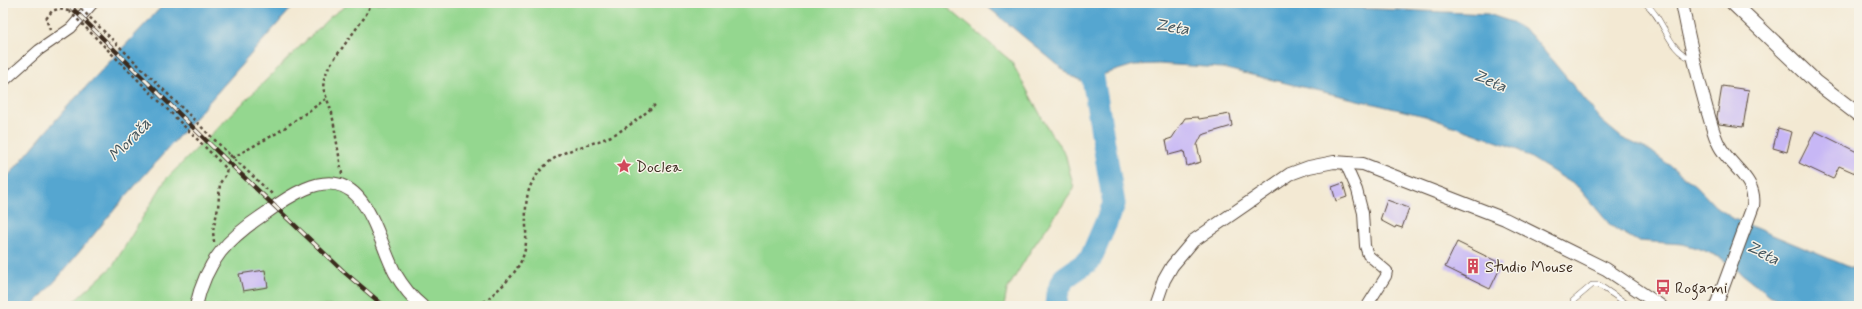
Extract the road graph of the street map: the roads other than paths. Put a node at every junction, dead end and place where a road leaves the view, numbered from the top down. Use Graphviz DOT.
graph roads {
  1 [pos="93,3"];
  2 [pos="1644,3"];
  3 [pos="1682,3"];
  4 [pos="1733,3"];
  5 [pos="1695,60"];
  6 [pos="3,82"];
  7 [pos="1859,115"];
  8 [pos="1345,163"];
  9 [pos="196,306"];
  10 [pos="422,306"];
  11 [pos="1155,306"];
  12 [pos="1367,306"];
  13 [pos="1574,306"];
  14 [pos="1630,306"];
  15 [pos="1661,306"];
  16 [pos="1716,306"];
  1 -- 6 [label="street"];
  2 -- 5 [label="lane"];
  3 -- 5 [label="street"];
  4 -- 7 [label="main road"];
  5 -- 16 [label="street"];
  8 -- 11 [label="street"];
  8 -- 12 [label="street"];
  8 -- 15 [label="street"];
  9 -- 10 [label="street"];
  13 -- 14 [label="lane"];
}
